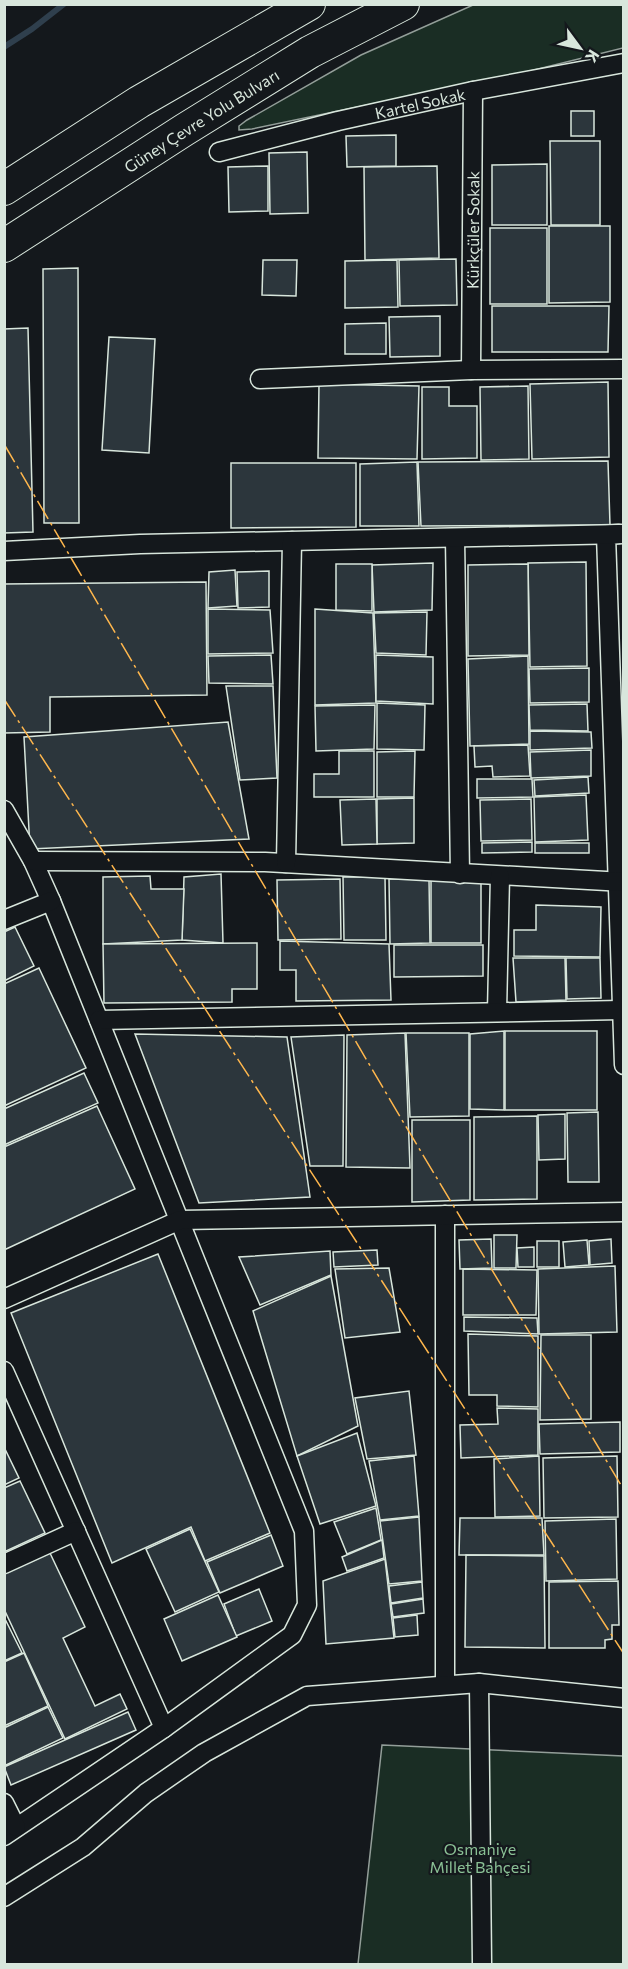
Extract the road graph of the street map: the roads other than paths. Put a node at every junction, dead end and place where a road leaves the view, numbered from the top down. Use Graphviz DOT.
graph roads {
  1 [pos="309,4"];
  2 [pos="403,4"];
  3 [pos="624,63"];
  4 [pos="473,91"];
  5 [pos="219,152"];
  6 [pos="4,189"];
  7 [pos="4,246"];
  8 [pos="624,369"];
  9 [pos="471,370"];
  10 [pos="261,379"];
  11 [pos="455,538"];
  12 [pos="292,541"];
  13 [pos="4,551"];
  14 [pos="618,722"];
  15 [pos="4,810"];
  16 [pos="33,861"];
  17 [pos="286,863"];
  18 [pos="460,874"];
  19 [pos="500,876"];
  20 [pos="620,882"];
  21 [pos="51,901"];
  22 [pos="4,920"];
  23 [pos="621,1010"];
  24 [pos="497,1012"];
  25 [pos="99,1020"];
  26 [pos="624,1065"];
  27 [pos="624,1212"];
  28 [pos="445,1215"];
  29 [pos="180,1220"];
  30 [pos="4,1299"];
  31 [pos="4,1371"];
  32 [pos="76,1531"];
  33 [pos="4,1564"];
  34 [pos="479,1683"];
  35 [pos="445,1685"];
  36 [pos="624,1698"];
  37 [pos="164,1728"];
  38 [pos="4,1803"];
  39 [pos="10,1832"];
  40 [pos="4,1897"];
  41 [pos="482,1965"];
  1 -- 6 [label="highway"];
  2 -- 7 [label="highway, Güney Çevre Yolu Bulvarı"];
  3 -- 4 [label="street, Kartel Sokak"];
  4 -- 5 [label="street, Kartel Sokak"];
  4 -- 9 [label="street, Kürkçüler Sokak"];
  8 -- 9 [label="street"];
  9 -- 10 [label="street"];
  11 -- 12 [label="street"];
  11 -- 14 [label="street"];
  11 -- 18 [label="street"];
  12 -- 13 [label="street"];
  12 -- 17 [label="street"];
  14 -- 20 [label="street"];
  15 -- 16 [label="street"];
  16 -- 17 [label="street"];
  16 -- 21 [label="street"];
  17 -- 18 [label="street"];
  18 -- 19 [label="street"];
  19 -- 20 [label="street"];
  19 -- 24 [label="street"];
  20 -- 23 [label="street"];
  21 -- 22 [label="street"];
  21 -- 25 [label="street"];
  23 -- 24 [label="street"];
  23 -- 26 [label="street"];
  24 -- 25 [label="street"];
  25 -- 29 [label="street"];
  27 -- 28 [label="street"];
  28 -- 29 [label="street"];
  28 -- 35 [label="street"];
  29 -- 30 [label="street"];
  29 -- 37 [label="street"];
  31 -- 32 [label="street"];
  32 -- 33 [label="street"];
  32 -- 37 [label="street"];
  34 -- 35 [label="street"];
  34 -- 36 [label="street"];
  34 -- 41 [label="street"];
  35 -- 40 [label="street"];
  37 -- 39 [label="street"];
  38 -- 39 [label="street"];
}
